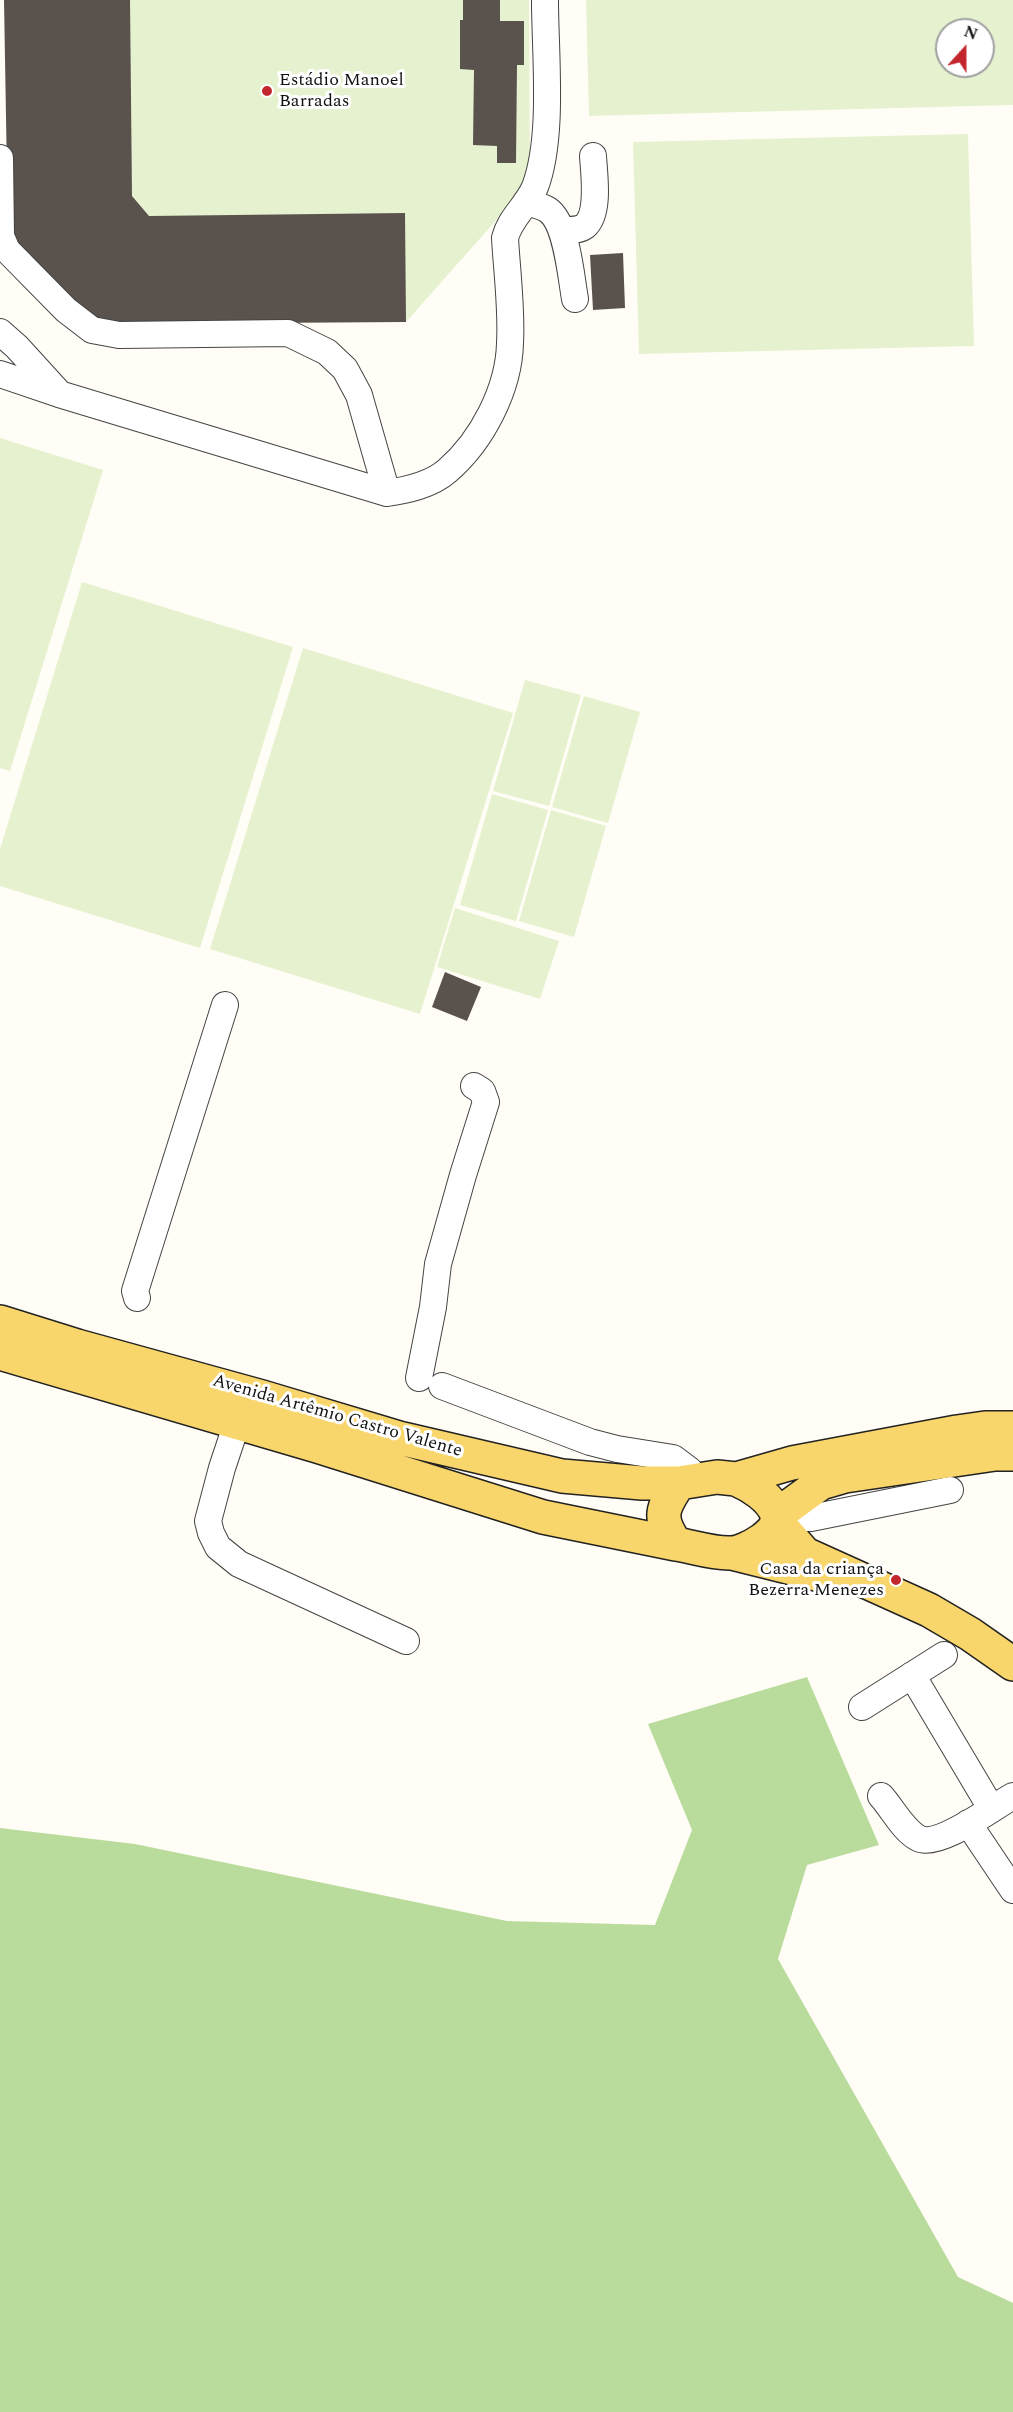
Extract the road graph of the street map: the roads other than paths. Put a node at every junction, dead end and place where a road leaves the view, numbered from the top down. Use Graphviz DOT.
graph roads {
  1 [pos="544,0"];
  2 [pos="593,156"];
  3 [pos="0,158"];
  4 [pos="526,202"];
  5 [pos="562,230"];
  6 [pos="575,299"];
  7 [pos="0,332"];
  8 [pos="0,374"];
  9 [pos="59,394"];
  10 [pos="387,493"];
  11 [pos="225,1005"];
  12 [pos="474,1086"];
  13 [pos="137,1298"];
  14 [pos="0,1322"];
  15 [pos="0,1353"];
  16 [pos="237,1423"];
  17 [pos="1013,1428"];
  18 [pos="1013,1454"];
  19 [pos="736,1479"];
  20 [pos="688,1481"];
  21 [pos="950,1490"];
  22 [pos="777,1519"];
  23 [pos="676,1544"];
  24 [pos="732,1553"];
  25 [pos="868,1583"];
  26 [pos="406,1641"];
  27 [pos="944,1655"];
  28 [pos="1013,1664"];
  29 [pos="912,1675"];
  30 [pos="862,1707"];
  31 [pos="881,1796"];
  32 [pos="1002,1802"];
  33 [pos="968,1823"];
  34 [pos="1013,1890"];
  1 -- 4 [label="street"];
  2 -- 5 [label="street"];
  3 -- 10 [label="street"];
  4 -- 5 [label="street"];
  4 -- 10 [label="street"];
  5 -- 6 [label="street"];
  7 -- 9 [label="street"];
  8 -- 9 [label="street"];
  9 -- 10 [label="street"];
  11 -- 13 [label="street"];
  12 -- 20 [label="street"];
  14 -- 20 [label="main road, Avenida Artêmio Castro Valente"];
  15 -- 16 [label="main road"];
  16 -- 23 [label="main road"];
  16 -- 26 [label="street"];
  17 -- 19 [label="main road"];
  18 -- 22 [label="main road"];
  19 -- 20 [label="main road"];
  19 -- 22 [label="main road"];
  20 -- 23 [label="main road"];
  21 -- 22 [label="street"];
  22 -- 24 [label="main road"];
  22 -- 25 [label="main road"];
  23 -- 24 [label="main road"];
  24 -- 25 [label="main road"];
  25 -- 28 [label="main road"];
  27 -- 29 [label="street"];
  29 -- 30 [label="street"];
  29 -- 32 [label="street"];
  31 -- 33 [label="street"];
  32 -- 33 [label="street"];
  33 -- 34 [label="street"];
}
